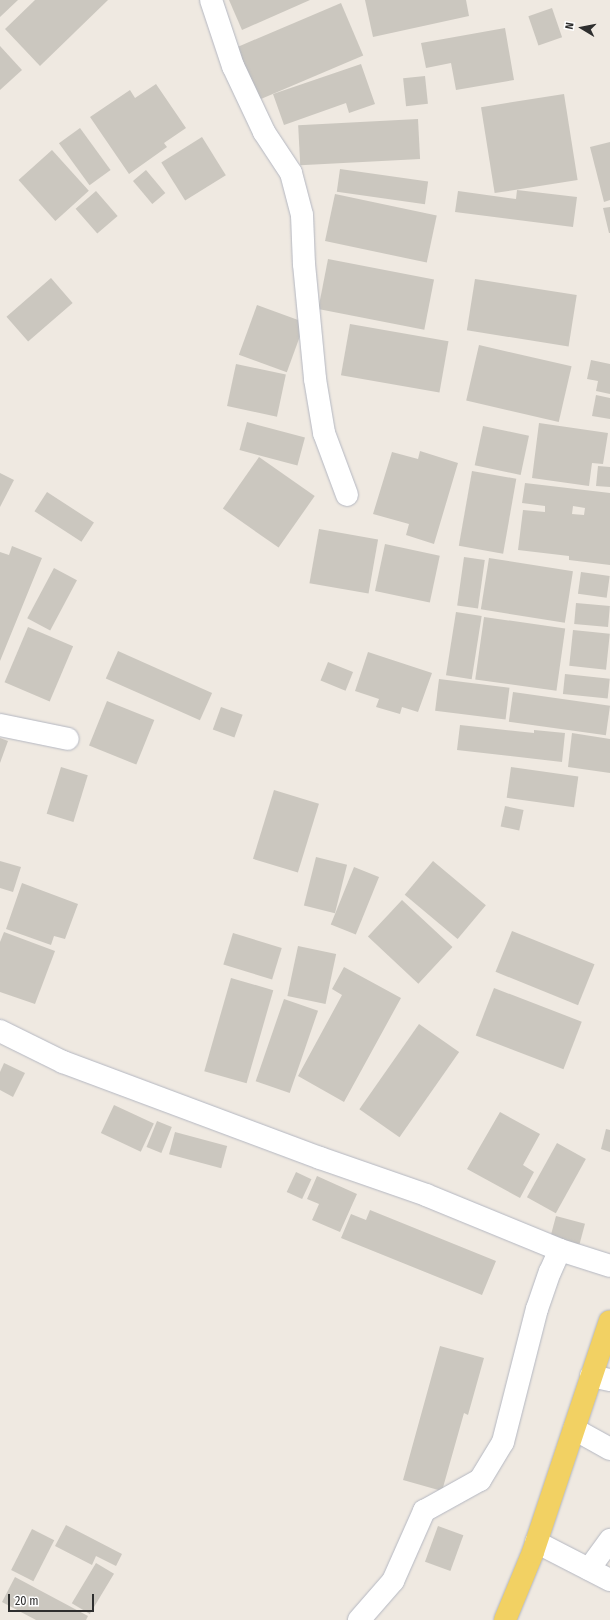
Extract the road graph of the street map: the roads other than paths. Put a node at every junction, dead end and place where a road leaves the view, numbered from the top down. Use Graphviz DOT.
graph roads {
  1 [pos="211,0"];
  2 [pos="347,494"];
  3 [pos="0,725"];
  4 [pos="68,739"];
  5 [pos="0,1031"];
  6 [pos="560,1250"];
  7 [pos="610,1266"];
  8 [pos="610,1321"];
  9 [pos="601,1378"];
  10 [pos="574,1428"];
  11 [pos="610,1449"];
  12 [pos="610,1540"];
  13 [pos="536,1542"];
  14 [pos="589,1569"];
  15 [pos="610,1580"];
  16 [pos="359,1620"];
  17 [pos="505,1620"];
  1 -- 2 [label="street"];
  3 -- 4 [label="street"];
  5 -- 6 [label="street"];
  6 -- 7 [label="street"];
  6 -- 16 [label="street"];
  8 -- 9 [label="main road"];
  9 -- 10 [label="main road"];
  10 -- 11 [label="street"];
  10 -- 13 [label="main road"];
  12 -- 14 [label="street"];
  13 -- 14 [label="street"];
  13 -- 17 [label="main road"];
  14 -- 15 [label="street"];
}
